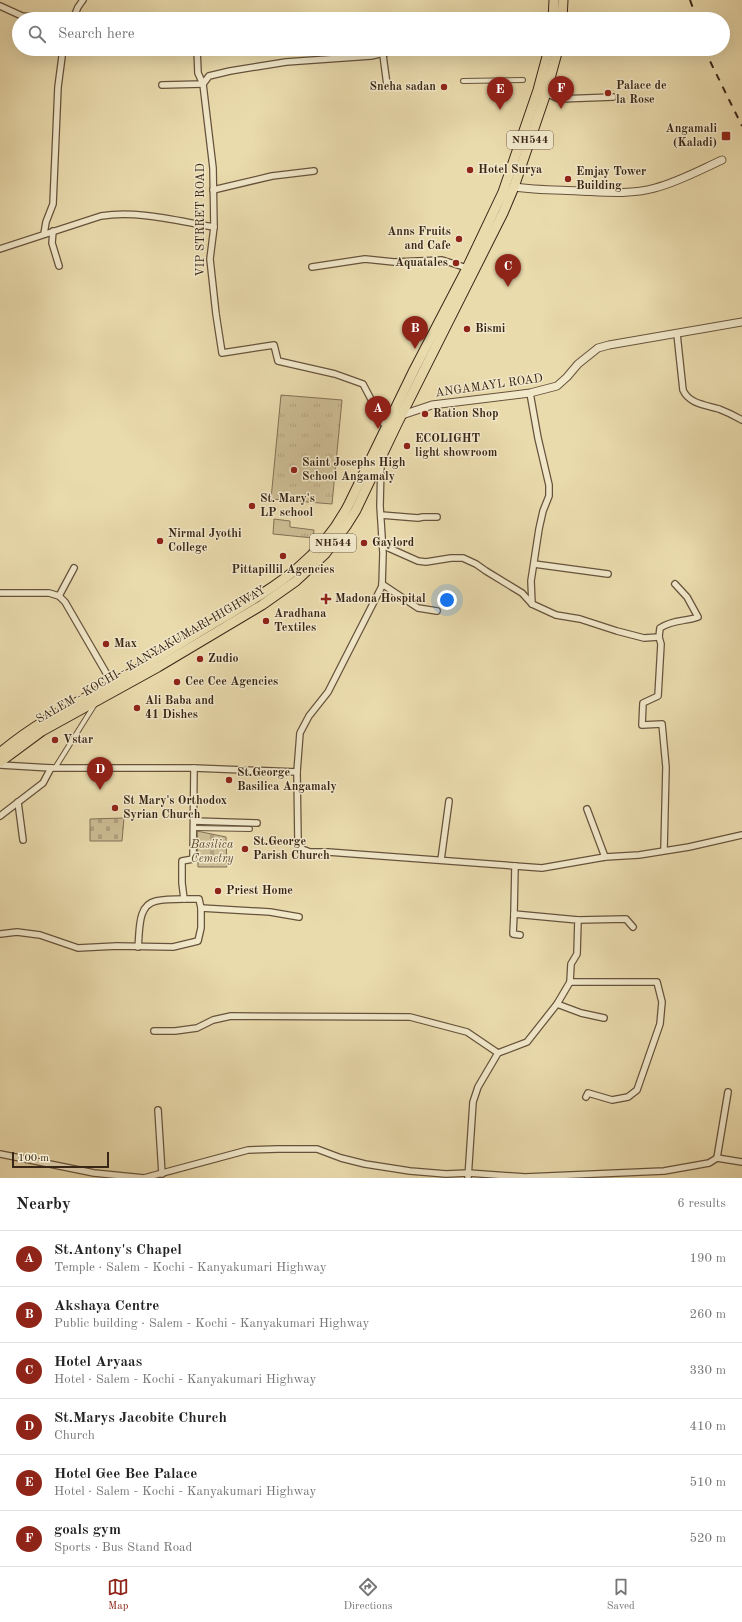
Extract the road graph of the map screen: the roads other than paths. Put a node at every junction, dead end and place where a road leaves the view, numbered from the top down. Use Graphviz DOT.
graph roads {
  1 [pos="83,0"];
  2 [pos="554,0"];
  3 [pos="563,0"];
  4 [pos="0,6"];
  5 [pos="13,12"];
  6 [pos="76,12"];
  7 [pos="553,12"];
  8 [pos="563,12"];
  9 [pos="62,56"];
  10 [pos="197,56"];
  11 [pos="369,56"];
  12 [pos="383,56"];
  13 [pos="548,56"];
  14 [pos="555,56"];
  15 [pos="524,80"];
  16 [pos="463,81"];
  17 [pos="203,84"];
  18 [pos="162,85"];
  19 [pos="387,85"];
  20 [pos="542,92"];
  21 [pos="613,97"];
  22 [pos="722,160"];
  23 [pos="314,171"];
  24 [pos="514,187"];
  25 [pos="213,190"];
  26 [pos="214,227"];
  27 [pos="53,232"];
  28 [pos="44,234"];
  29 [pos="0,249"];
  30 [pos="59,266"];
  31 [pos="312,267"];
  32 [pos="467,268"];
  33 [pos="742,322"];
  34 [pos="676,334"];
  35 [pos="530,393"];
  36 [pos="391,416"];
  37 [pos="401,416"];
  38 [pos="742,420"];
  39 [pos="386,428"];
  40 [pos="381,457"];
  41 [pos="381,515"];
  42 [pos="437,517"];
  43 [pos="382,545"];
  44 [pos="534,564"];
  45 [pos="74,568"];
  46 [pos="608,574"];
  47 [pos="382,584"];
  48 [pos="675,584"];
  49 [pos="0,593"];
  50 [pos="59,596"];
  51 [pos="532,604"];
  52 [pos="437,611"];
  53 [pos="659,637"];
  54 [pos="112,683"];
  55 [pos="98,700"];
  56 [pos="0,753"];
  57 [pos="0,764"];
  58 [pos="53,768"];
  59 [pos="194,768"];
  60 [pos="297,772"];
  61 [pos="449,801"];
  62 [pos="18,802"];
  63 [pos="587,809"];
  64 [pos="0,816"];
  65 [pos="194,821"];
  66 [pos="257,823"];
  67 [pos="194,828"];
  68 [pos="250,829"];
  69 [pos="742,835"];
  70 [pos="23,840"];
  71 [pos="664,850"];
  72 [pos="604,857"];
  73 [pos="441,860"];
  74 [pos="515,866"];
  75 [pos="184,899"];
  76 [pos="201,908"];
  77 [pos="514,914"];
  78 [pos="299,917"];
  79 [pos="578,920"];
  80 [pos="633,927"];
  81 [pos="0,934"];
  82 [pos="520,935"];
  83 [pos="138,947"];
  84 [pos="570,982"];
  85 [pos="557,1004"];
  86 [pos="604,1018"];
  87 [pos="154,1031"];
  88 [pos="498,1053"];
  89 [pos="728,1092"];
  90 [pos="586,1097"];
  91 [pos="158,1110"];
  92 [pos="0,1154"];
  93 [pos="717,1158"];
  94 [pos="742,1162"];
  95 [pos="162,1174"];
  96 [pos="468,1175"];
  97 [pos="122,1177"];
  1 -- 6 [label="street"];
  2 -- 7 [label="highway"];
  3 -- 8 [label="highway"];
  4 -- 5 [label="street"];
  9 -- 28 [label="street"];
  10 -- 17 [label="street, VIP STRRET ROAD"];
  11 -- 17 [label="street"];
  12 -- 19 [label="street"];
  13 -- 20 [label="highway, SALEM - KOCHI - KANYAKUMARI HIGHWAY / NH544"];
  14 -- 20 [label="highway, SALEM - KOCHI - KANYAKUMARI HIGHWAY / NH544"];
  15 -- 16 [label="street"];
  17 -- 18 [label="street"];
  17 -- 25 [label="street, VIP STRRET ROAD"];
  20 -- 21 [label="street"];
  20 -- 24 [label="highway, SALEM - KOCHI - KANYAKUMARI HIGHWAY / NH544"];
  20 -- 32 [label="highway, SALEM - KOCHI - KANYAKUMARI HIGHWAY / NH544"];
  22 -- 24 [label="street"];
  23 -- 25 [label="street"];
  24 -- 37 [label="highway, SALEM - KOCHI - KANYAKUMARI HIGHWAY / NH544"];
  25 -- 26 [label="street, VIP STRRET ROAD"];
  26 -- 27 [label="street"];
  26 -- 39 [label="street, VIP STRRET ROAD"];
  27 -- 28 [label="street"];
  27 -- 30 [label="street"];
  28 -- 29 [label="street"];
  31 -- 32 [label="street"];
  32 -- 36 [label="highway, SALEM - KOCHI - KANYAKUMARI HIGHWAY / NH544"];
  33 -- 34 [label="street, ANGAMAYL ROAD"];
  34 -- 35 [label="street, ANGAMAYL ROAD"];
  34 -- 38 [label="street"];
  35 -- 37 [label="street, ANGAMAYL ROAD"];
  35 -- 44 [label="street"];
  36 -- 37 [label="street, ANGAMAYL ROAD"];
  36 -- 39 [label="highway, SALEM - KOCHI - KANYAKUMARI HIGHWAY / NH544"];
  37 -- 40 [label="highway, SALEM - KOCHI - KANYAKUMARI HIGHWAY / NH544"];
  39 -- 54 [label="highway, SALEM - KOCHI - KANYAKUMARI HIGHWAY / NH544"];
  40 -- 41 [label="street"];
  40 -- 55 [label="highway, SALEM - KOCHI - KANYAKUMARI HIGHWAY / NH544"];
  41 -- 42 [label="street"];
  41 -- 43 [label="street"];
  43 -- 47 [label="street"];
  43 -- 51 [label="street"];
  44 -- 46 [label="street"];
  44 -- 51 [label="street"];
  45 -- 50 [label="street"];
  47 -- 52 [label="street"];
  47 -- 60 [label="street"];
  48 -- 53 [label="street"];
  49 -- 50 [label="street"];
  50 -- 54 [label="street"];
  51 -- 53 [label="street"];
  53 -- 71 [label="street"];
  54 -- 56 [label="highway, SALEM - KOCHI - KANYAKUMARI HIGHWAY / NH544"];
  55 -- 57 [label="highway, SALEM - KOCHI - KANYAKUMARI HIGHWAY / NH544"];
  55 -- 58 [label="street"];
  57 -- 58 [label="street"];
  58 -- 59 [label="street"];
  58 -- 62 [label="street"];
  59 -- 60 [label="street"];
  59 -- 65 [label="street"];
  60 -- 73 [label="street"];
  61 -- 73 [label="street"];
  62 -- 64 [label="street"];
  62 -- 70 [label="street"];
  63 -- 72 [label="street"];
  65 -- 66 [label="street"];
  65 -- 67 [label="street"];
  67 -- 68 [label="street"];
  67 -- 75 [label="street"];
  69 -- 71 [label="street"];
  71 -- 72 [label="street"];
  72 -- 74 [label="street"];
  73 -- 74 [label="street"];
  74 -- 77 [label="street"];
  75 -- 76 [label="street"];
  75 -- 83 [label="street"];
  76 -- 78 [label="street"];
  76 -- 83 [label="street"];
  77 -- 79 [label="street"];
  77 -- 82 [label="street"];
  79 -- 80 [label="street"];
  79 -- 84 [label="street"];
  81 -- 83 [label="street"];
  84 -- 85 [label="street"];
  84 -- 90 [label="street"];
  85 -- 86 [label="street"];
  85 -- 88 [label="street"];
  87 -- 88 [label="street"];
  88 -- 96 [label="street"];
  89 -- 93 [label="street"];
  91 -- 95 [label="street"];
  92 -- 97 [label="street"];
  93 -- 94 [label="street"];
  93 -- 96 [label="street"];
  95 -- 96 [label="street"];
  95 -- 97 [label="street"];
}
